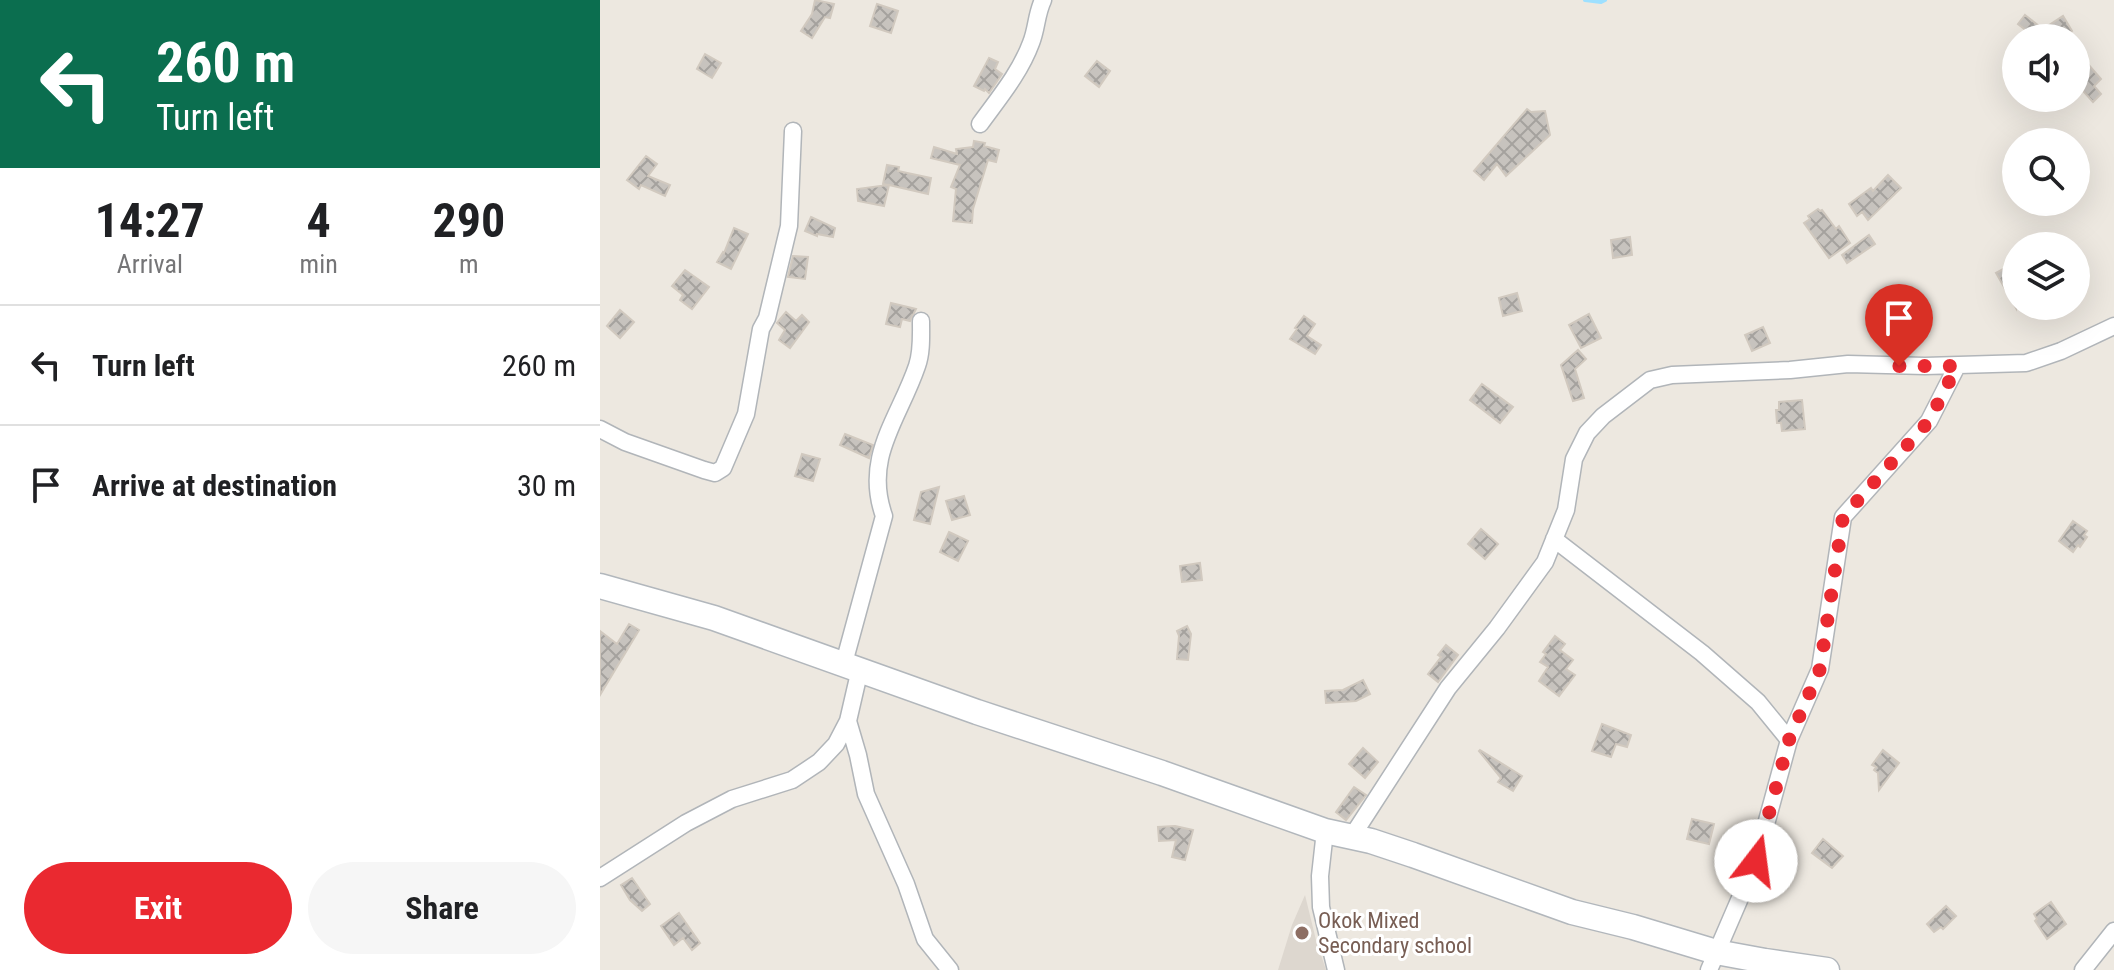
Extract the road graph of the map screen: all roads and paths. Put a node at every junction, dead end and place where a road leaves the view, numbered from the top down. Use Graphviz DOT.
graph roads {
  1 [pos="1043,0"];
  2 [pos="980,124"];
  3 [pos="793,131"];
  4 [pos="921,321"];
  5 [pos="2114,326"];
  6 [pos="1957,366"];
  7 [pos="600,429"];
  8 [pos="1554,539"];
  9 [pos="600,586"];
  10 [pos="852,666"];
  11 [pos="848,721"];
  12 [pos="1789,740"];
  13 [pos="1325,831"];
  14 [pos="1351,838"];
  15 [pos="600,878"];
  16 [pos="2114,931"];
  17 [pos="1712,961"];
  18 [pos="950,970"];
  19 [pos="1336,970"];
  20 [pos="1827,970"];
  21 [pos="2083,970"];
  1 -- 2 [label="street"];
  3 -- 7 [label="street"];
  4 -- 10 [label="street"];
  5 -- 6 [label="street"];
  6 -- 8 [label="street"];
  6 -- 12 [label="street"];
  8 -- 12 [label="street"];
  8 -- 14 [label="street"];
  9 -- 10 [label="street"];
  10 -- 11 [label="street"];
  10 -- 13 [label="street"];
  11 -- 15 [label="street"];
  11 -- 18 [label="street"];
  12 -- 17 [label="street"];
  13 -- 14 [label="street"];
  13 -- 19 [label="street"];
  14 -- 17 [label="street"];
  16 -- 21 [label="street"];
  17 -- 20 [label="street"];
}
